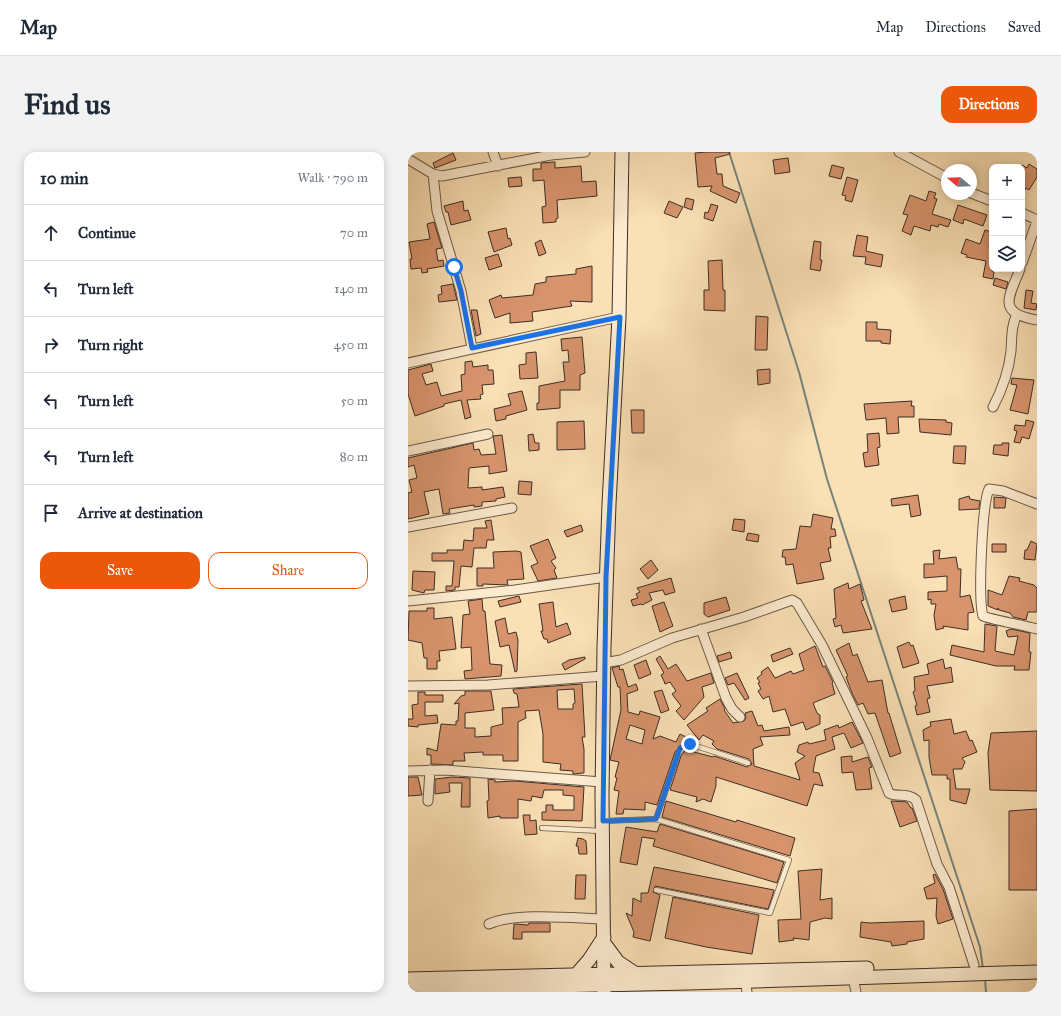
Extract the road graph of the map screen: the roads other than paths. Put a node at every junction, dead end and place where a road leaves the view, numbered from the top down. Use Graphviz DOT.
graph roads {
  1 [pos="493,152"];
  2 [pos="585,152"];
  3 [pos="622,152"];
  4 [pos="899,152"];
  5 [pos="909,154"];
  6 [pos="408,159"];
  7 [pos="498,166"];
  8 [pos="433,174"];
  9 [pos="941,174"];
  10 [pos="977,195"];
  11 [pos="989,200"];
  12 [pos="1025,216"];
  13 [pos="1036,225"];
  14 [pos="1025,255"];
  15 [pos="1019,272"];
  16 [pos="1017,314"];
  17 [pos="620,317"];
  18 [pos="1037,320"];
  19 [pos="472,348"];
  20 [pos="408,363"];
  21 [pos="993,407"];
  22 [pos="488,434"];
  23 [pos="408,451"];
  24 [pos="1037,504"];
  25 [pos="512,508"];
  26 [pos="408,527"];
  27 [pos="606,577"];
  28 [pos="408,601"];
  29 [pos="701,629"];
  30 [pos="1037,629"];
  31 [pos="604,670"];
  32 [pos="408,686"];
  33 [pos="740,717"];
  34 [pos="748,763"];
  35 [pos="430,770"];
  36 [pos="408,771"];
  37 [pos="602,782"];
  38 [pos="428,801"];
  39 [pos="656,819"];
  40 [pos="603,826"];
  41 [pos="542,828"];
  42 [pos="656,890"];
  43 [pos="604,919"];
  44 [pos="489,924"];
  45 [pos="604,940"];
  46 [pos="1037,963"];
  47 [pos="974,965"];
  48 [pos="1037,972"];
  49 [pos="854,977"];
  50 [pos="408,979"];
  51 [pos="630,983"];
  52 [pos="578,984"];
  53 [pos="604,984"];
  54 [pos="746,986"];
  55 [pos="408,989"];
  56 [pos="856,992"];
  1 -- 7 [label="street"];
  2 -- 7 [label="street"];
  3 -- 17 [label="main road"];
  4 -- 5 [label="street"];
  5 -- 9 [label="street"];
  6 -- 8 [label="street"];
  7 -- 8 [label="street"];
  8 -- 19 [label="street"];
  10 -- 11 [label="street"];
  12 -- 13 [label="street"];
  13 -- 14 [label="street"];
  15 -- 16 [label="street"];
  16 -- 18 [label="street"];
  16 -- 21 [label="street"];
  17 -- 19 [label="street"];
  17 -- 27 [label="main road"];
  19 -- 20 [label="street"];
  22 -- 23 [label="street"];
  24 -- 30 [label="street"];
  25 -- 26 [label="street"];
  27 -- 28 [label="street"];
  27 -- 31 [label="main road"];
  29 -- 31 [label="street"];
  29 -- 33 [label="street"];
  29 -- 47 [label="street"];
  31 -- 32 [label="street"];
  31 -- 37 [label="main road"];
  34 -- 39 [label="lane"];
  35 -- 36 [label="street"];
  35 -- 37 [label="street"];
  35 -- 38 [label="street"];
  37 -- 40 [label="main road"];
  39 -- 40 [label="lane"];
  39 -- 42 [label="lane"];
  40 -- 41 [label="lane"];
  40 -- 43 [label="main road"];
  43 -- 44 [label="street"];
  43 -- 45 [label="main road"];
  45 -- 51 [label="main road"];
  45 -- 52 [label="main road"];
  45 -- 53 [label="main road"];
  46 -- 47 [label="main road"];
  47 -- 51 [label="main road"];
  48 -- 49 [label="main road"];
  49 -- 54 [label="main road"];
  49 -- 56 [label="street"];
  50 -- 52 [label="main road"];
  51 -- 53 [label="main road"];
  51 -- 54 [label="main road"];
  52 -- 53 [label="main road"];
  52 -- 55 [label="main road"];
}
